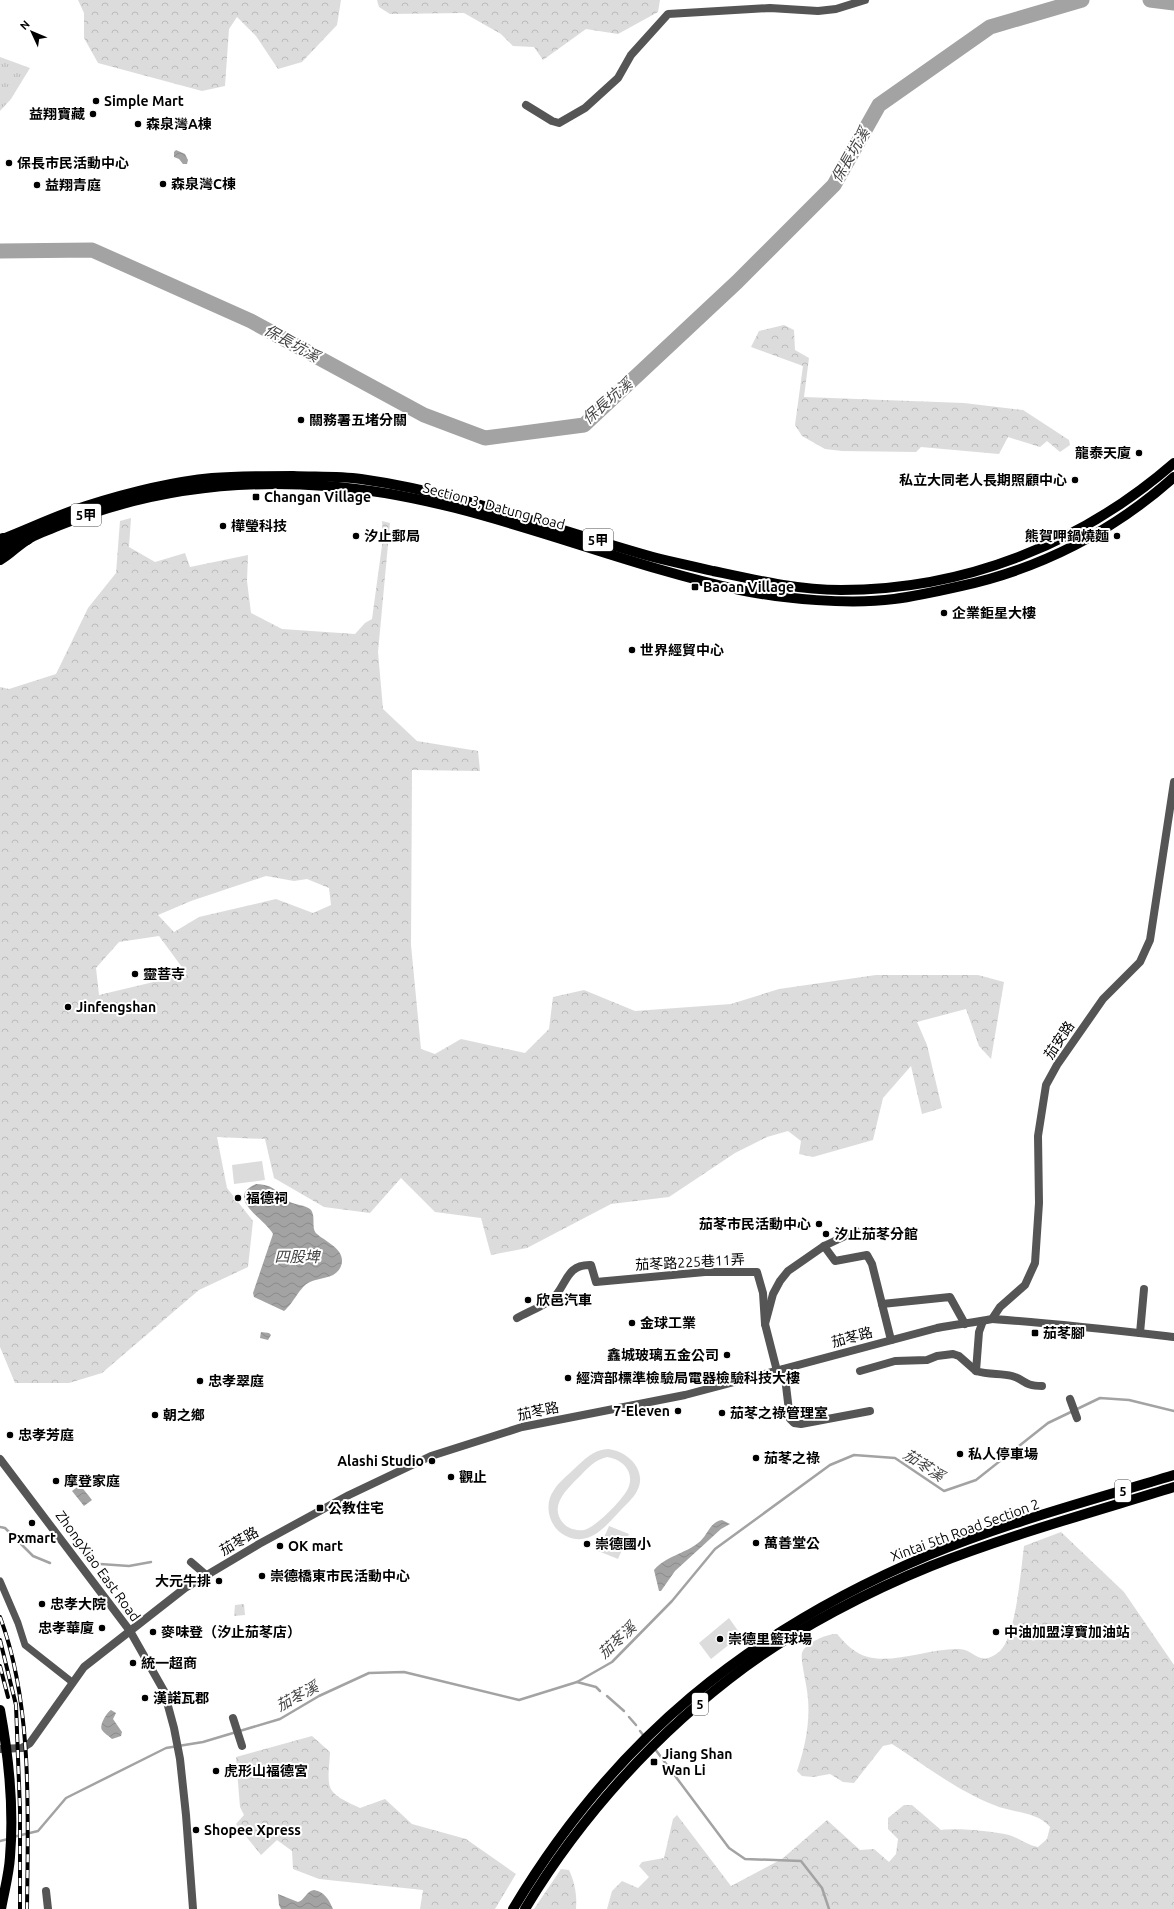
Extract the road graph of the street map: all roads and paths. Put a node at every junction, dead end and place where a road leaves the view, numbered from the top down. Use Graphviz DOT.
graph roads {
  1 [pos="865,0"];
  2 [pos="526,105"];
  3 [pos="1174,463"];
  4 [pos="1174,477"];
  5 [pos="28,539"];
  6 [pos="1,540"];
  7 [pos="0,551"];
  8 [pos="0,560"];
  9 [pos="1174,782"];
  10 [pos="856,1230"];
  11 [pos="824,1246"];
  12 [pos="1144,1289"];
  13 [pos="882,1304"];
  14 [pos="518,1318"];
  15 [pos="992,1319"];
  16 [pos="983,1321"];
  17 [pos="765,1324"];
  18 [pos="966,1324"];
  19 [pos="1140,1333"];
  20 [pos="1174,1337"];
  21 [pos="891,1340"];
  22 [pos="781,1370"];
  23 [pos="860,1371"];
  24 [pos="976,1371"];
  25 [pos="1042,1386"];
  26 [pos="1070,1399"];
  27 [pos="870,1411"];
  28 [pos="1077,1418"];
  29 [pos="0,1459"];
  30 [pos="1174,1475"];
  31 [pos="1174,1486"];
  32 [pos="191,1562"];
  33 [pos="206,1575"];
  34 [pos="0,1582"];
  35 [pos="130,1631"];
  36 [pos="72,1682"];
  37 [pos="0,1710"];
  38 [pos="233,1718"];
  39 [pos="242,1746"];
  40 [pos="4,1749"];
  41 [pos="46,1891"];
  42 [pos="1,1909"];
  43 [pos="48,1909"];
  44 [pos="193,1909"];
  45 [pos="513,1909"];
  46 [pos="526,1909"];
  1 -- 2 [label="street"];
  3 -- 6 [label="main road, Section 3, Datung Road / 5甲"];
  4 -- 5 [label="main road, Section 3, Datung Road / 5甲"];
  5 -- 7 [label="highway"];
  5 -- 8 [label="main road, Section 3, Datung Road / 5甲"];
  9 -- 15 [label="street, 茄安路"];
  10 -- 11 [label="street"];
  11 -- 13 [label="street"];
  11 -- 17 [label="street"];
  12 -- 19 [label="street"];
  13 -- 18 [label="street"];
  13 -- 21 [label="street"];
  14 -- 17 [label="street, 茄苳路225巷11弄"];
  15 -- 16 [label="street, 茄苳路"];
  15 -- 19 [label="street, 茄苳路"];
  16 -- 18 [label="street, 茄苳路"];
  16 -- 24 [label="street"];
  17 -- 22 [label="street"];
  18 -- 21 [label="street, 茄苳路"];
  19 -- 20 [label="street, 茄苳路"];
  21 -- 22 [label="street, 茄苳路"];
  22 -- 27 [label="street"];
  22 -- 33 [label="street, 茄苳路"];
  23 -- 24 [label="street"];
  24 -- 25 [label="street"];
  26 -- 28 [label="street"];
  29 -- 35 [label="street, ZhongXiao East Road"];
  30 -- 45 [label="main road, Xintai 5th Road Section 2 / 5"];
  31 -- 46 [label="main road, Xintai 5th Road Section 2 / 5"];
  32 -- 33 [label="street"];
  33 -- 35 [label="street, 茄苳路"];
  34 -- 36 [label="street"];
  35 -- 36 [label="street, 茄苳路"];
  35 -- 44 [label="street, ZhongXiao East Road"];
  36 -- 40 [label="street, 茄苳路"];
  37 -- 40 [label="main road"];
  38 -- 39 [label="street"];
  40 -- 42 [label="main road"];
  41 -- 43 [label="street"];
}
